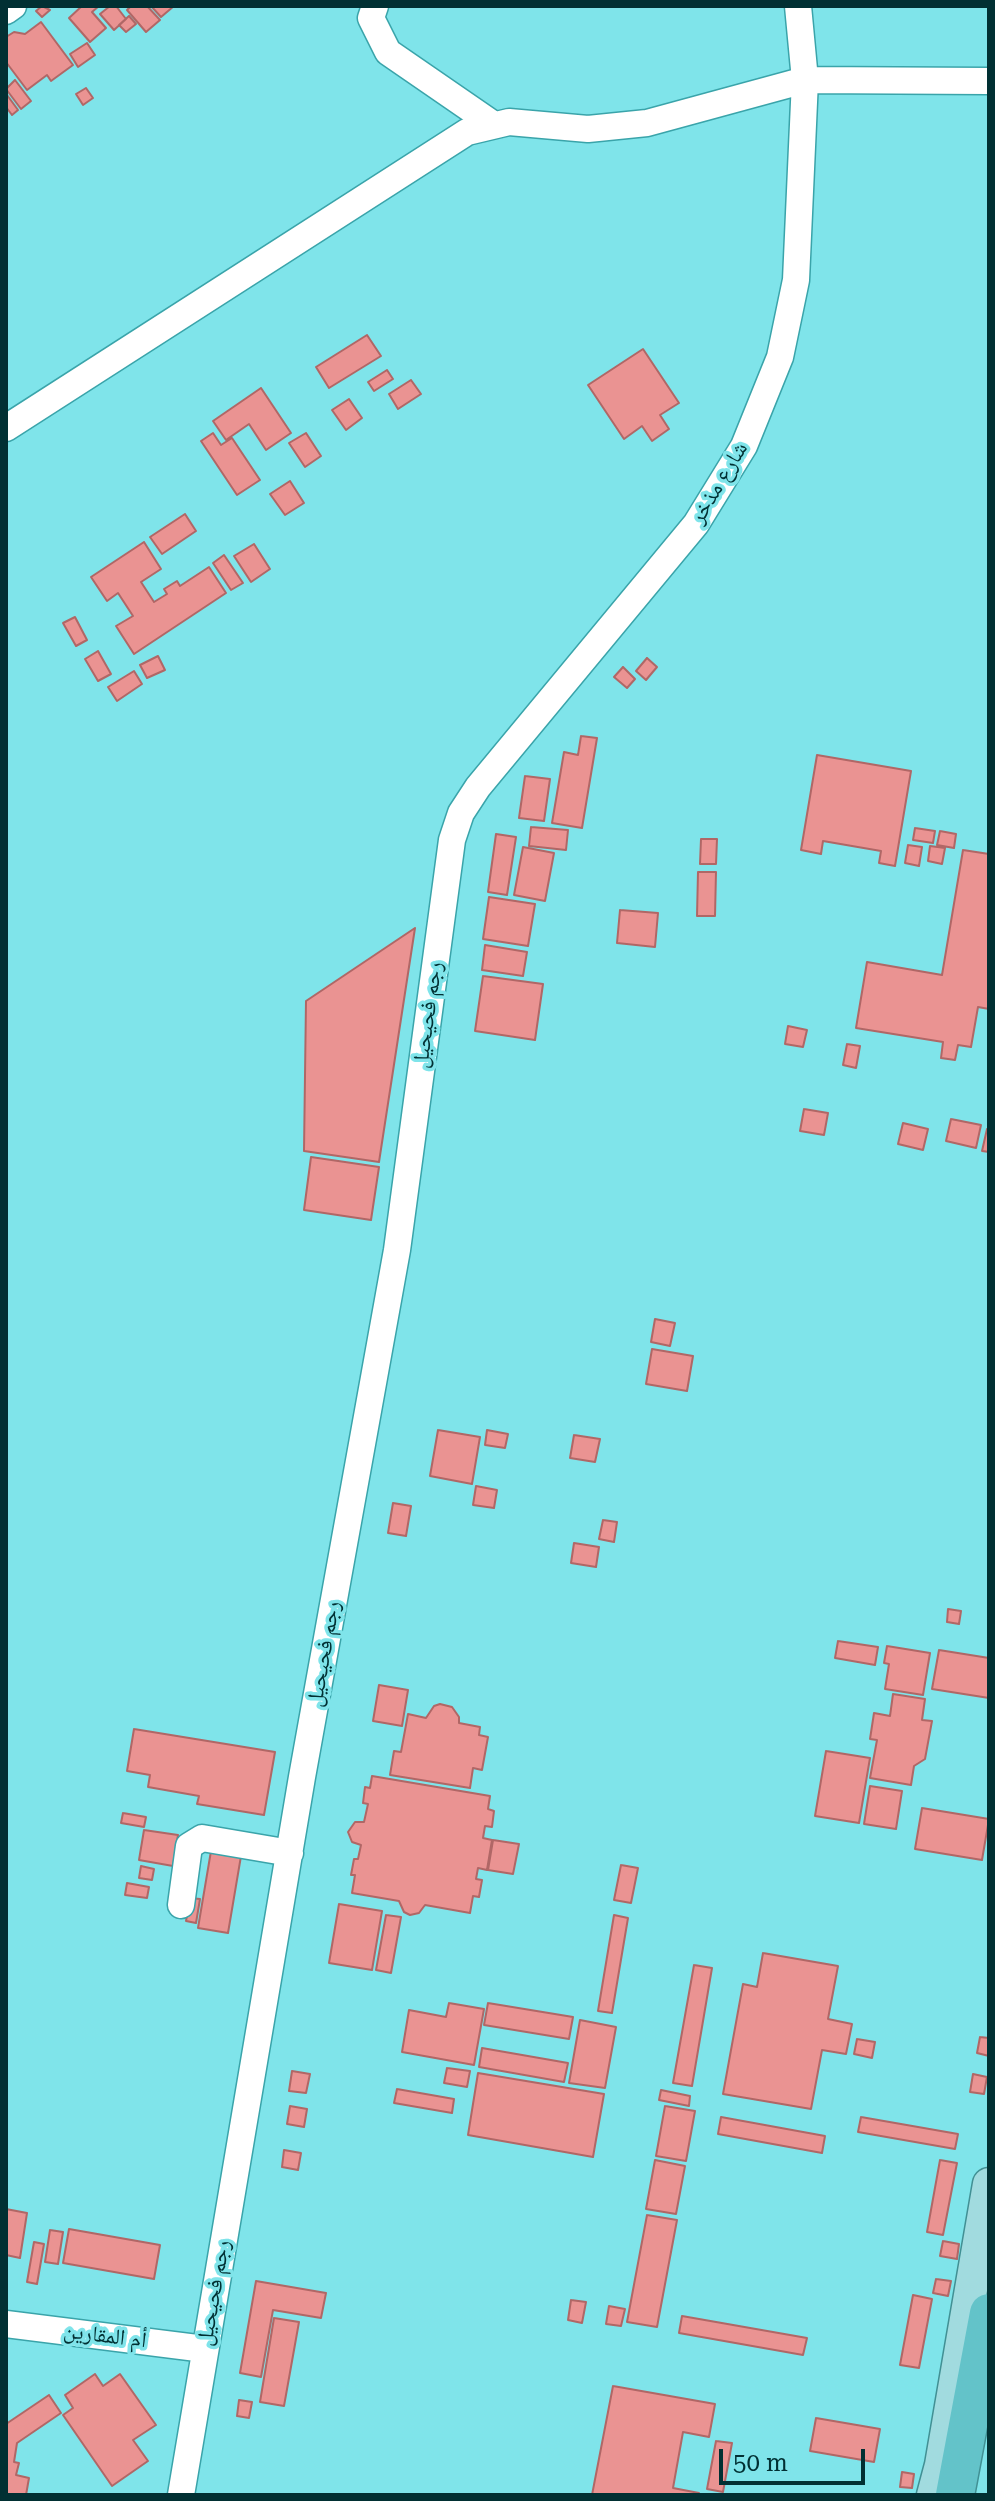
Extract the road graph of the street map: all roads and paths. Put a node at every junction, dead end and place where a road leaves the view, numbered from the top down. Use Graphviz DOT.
graph roads {
  1 [pos="13,6"];
  2 [pos="375,6"];
  3 [pos="798,6"];
  4 [pos="6,11"];
  5 [pos="805,80"];
  6 [pos="989,81"];
  7 [pos="494,125"];
  8 [pos="6,428"];
  9 [pos="461,813"];
  10 [pos="290,1853"];
  11 [pos="181,1905"];
  12 [pos="989,2184"];
  13 [pos="989,2313"];
  14 [pos="6,2324"];
  15 [pos="205,2349"];
  16 [pos="989,2413"];
  17 [pos="181,2495"];
  18 [pos="933,2495"];
  19 [pos="955,2495"];
  20 [pos="975,2495"];
  1 -- 4 [label="street"];
  2 -- 7 [label="street"];
  3 -- 5 [label="street, شارع مذخر"];
  5 -- 6 [label="street"];
  5 -- 7 [label="street"];
  5 -- 9 [label="street, شارع مذخر"];
  7 -- 8 [label="street"];
  9 -- 10 [label="street, رجم فحيحيل"];
  10 -- 11 [label="street"];
  10 -- 15 [label="street, رجم فحيحيل"];
  12 -- 18 [label="main road"];
  13 -- 19 [label="highway"];
  14 -- 15 [label="street, أم المقارين"];
  15 -- 17 [label="street, رجم فحيحيل"];
  16 -- 20 [label="highway"];
}
